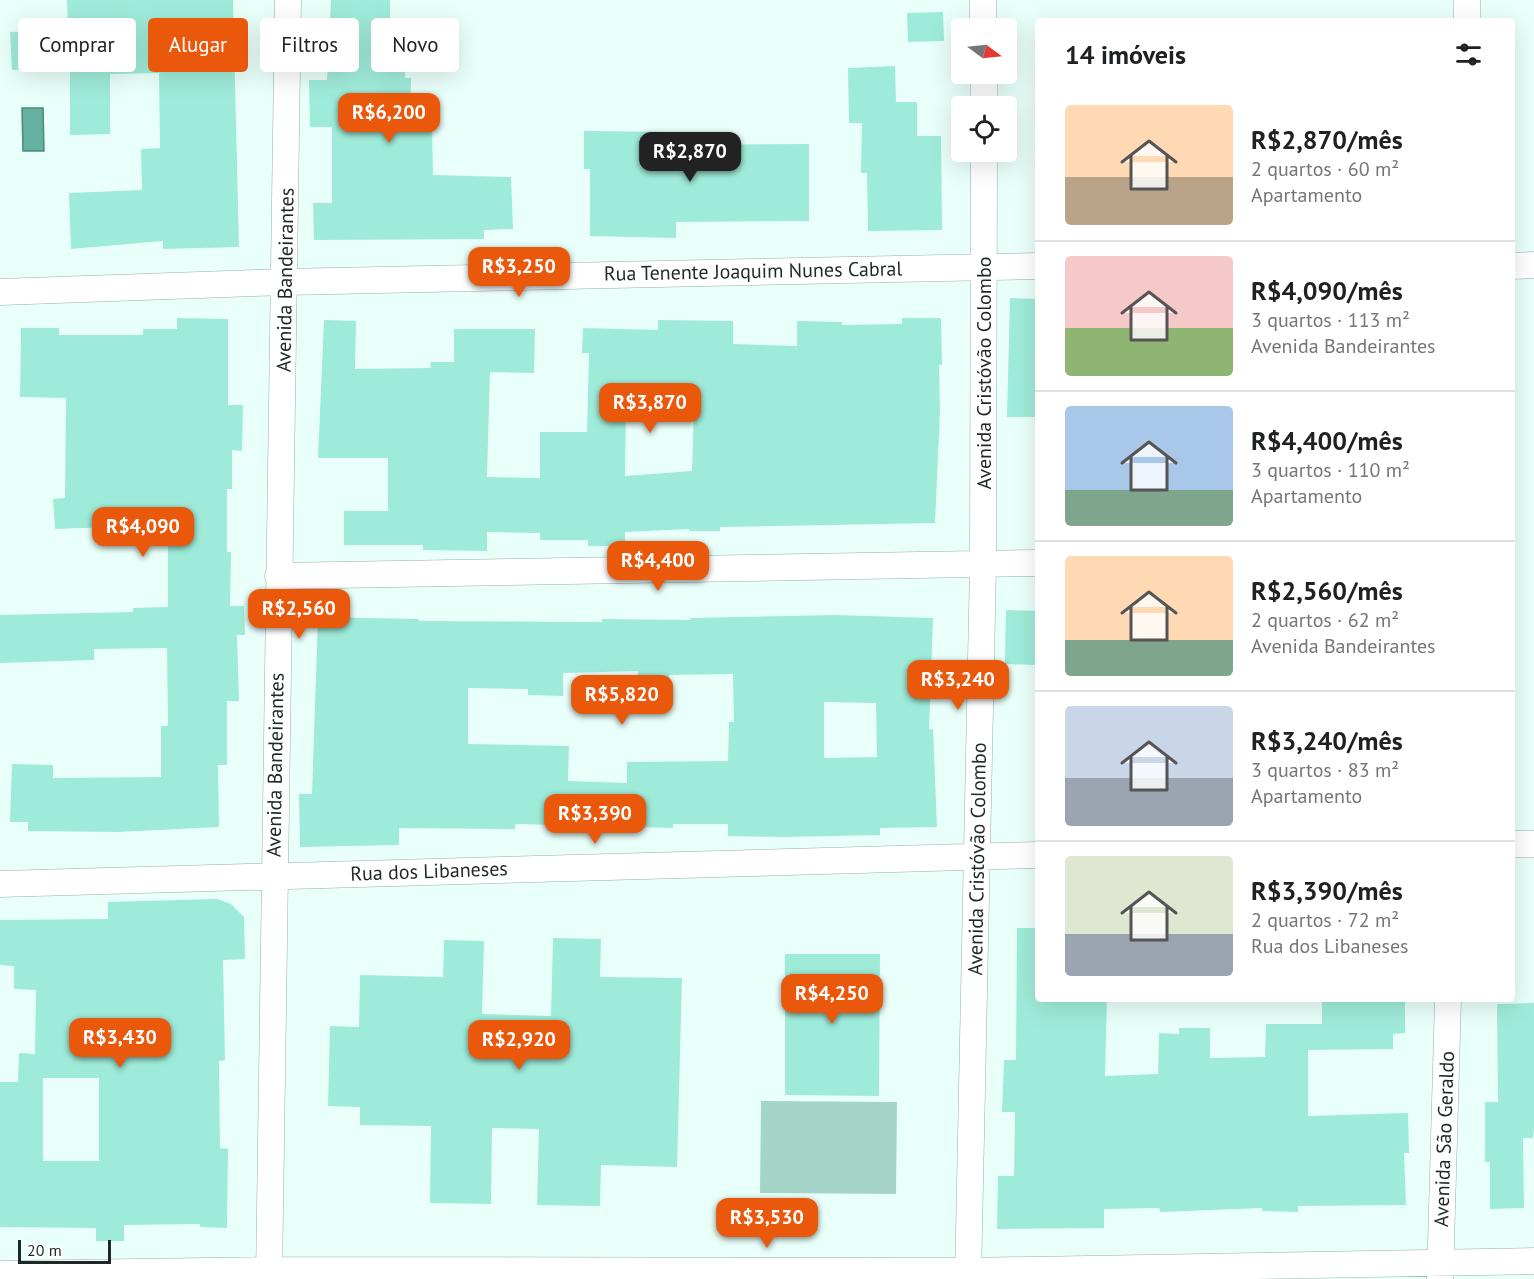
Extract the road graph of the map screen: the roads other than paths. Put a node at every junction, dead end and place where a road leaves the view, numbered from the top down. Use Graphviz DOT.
graph roads {
  1 [pos="288,0"];
  2 [pos="983,0"];
  3 [pos="1467,0"];
  4 [pos="983,18"];
  5 [pos="1467,18"];
  6 [pos="984,162"];
  7 [pos="1534,265"];
  8 [pos="985,266"];
  9 [pos="1035,266"];
  10 [pos="1515,266"];
  11 [pos="285,282"];
  12 [pos="0,292"];
  13 [pos="1035,563"];
  14 [pos="983,565"];
  15 [pos="278,576"];
  16 [pos="1515,844"];
  17 [pos="1534,844"];
  18 [pos="1035,855"];
  19 [pos="977,856"];
  20 [pos="274,875"];
  21 [pos="0,884"];
  22 [pos="1448,1002"];
  23 [pos="1534,1261"];
  24 [pos="1440,1270"];
  25 [pos="0,1274"];
  26 [pos="269,1275"];
  27 [pos="968,1275"];
  1 -- 11 [label="street, Avenida Bandeirantes"];
  2 -- 4 [label="street"];
  3 -- 5 [label="street"];
  6 -- 8 [label="street, Avenida Cristóvão Colombo"];
  7 -- 10 [label="street"];
  8 -- 9 [label="street, Rua Tenente Joaquim Nunes Cabral"];
  8 -- 11 [label="street, Rua Tenente Joaquim Nunes Cabral"];
  8 -- 14 [label="street, Avenida Cristóvão Colombo"];
  11 -- 12 [label="street, Rua Tenente Joaquim Nunes Cabral"];
  11 -- 15 [label="street, Avenida Bandeirantes"];
  13 -- 14 [label="street"];
  14 -- 15 [label="street"];
  14 -- 19 [label="street, Avenida Cristóvão Colombo"];
  15 -- 20 [label="street, Avenida Bandeirantes"];
  16 -- 17 [label="street"];
  18 -- 19 [label="street, Rua dos Libaneses"];
  19 -- 20 [label="street, Rua dos Libaneses"];
  19 -- 27 [label="street, Avenida Cristóvão Colombo"];
  20 -- 21 [label="street, Rua dos Libaneses"];
  20 -- 26 [label="street, Avenida Bandeirantes"];
  22 -- 24 [label="street, Avenida São Geraldo"];
  23 -- 24 [label="street"];
  24 -- 27 [label="street"];
  25 -- 26 [label="street"];
  26 -- 27 [label="street"];
}
